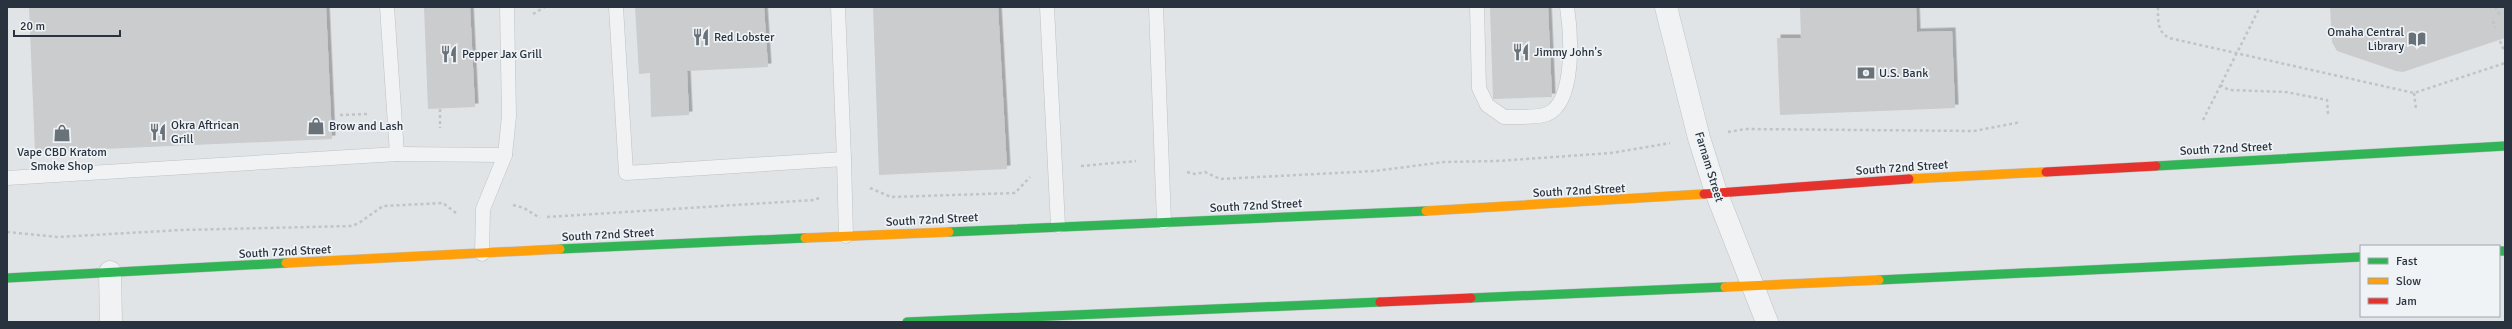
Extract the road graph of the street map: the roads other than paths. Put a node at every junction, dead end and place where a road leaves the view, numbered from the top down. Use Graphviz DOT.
graph roads {
  1 [pos="386,7"];
  2 [pos="507,7"];
  3 [pos="616,7"];
  4 [pos="838,7"];
  5 [pos="1047,7"];
  6 [pos="1156,7"];
  7 [pos="1477,7"];
  8 [pos="1567,7"];
  9 [pos="1666,7"];
  10 [pos="2505,146"];
  11 [pos="396,154"];
  12 [pos="505,156"];
  13 [pos="844,159"];
  14 [pos="7,178"];
  15 [pos="1716,192"];
  16 [pos="1164,222"];
  17 [pos="1058,226"];
  18 [pos="846,236"];
  19 [pos="482,254"];
  20 [pos="2360,257"];
  21 [pos="110,272"];
  22 [pos="7,278"];
  23 [pos="1754,284"];
  24 [pos="993,320"];
  25 [pos="111,322"];
  26 [pos="907,322"];
  27 [pos="1767,322"];
  1 -- 11 [label="lane"];
  2 -- 12 [label="lane"];
  3 -- 13 [label="lane"];
  4 -- 13 [label="lane"];
  5 -- 17 [label="lane"];
  6 -- 16 [label="lane"];
  7 -- 8 [label="lane"];
  9 -- 15 [label="street, Farnam Street"];
  10 -- 15 [label="main road, South 72nd Street"];
  11 -- 12 [label="lane"];
  11 -- 14 [label="lane"];
  12 -- 19 [label="lane"];
  13 -- 18 [label="lane"];
  15 -- 16 [label="main road, South 72nd Street"];
  15 -- 23 [label="street, Farnam Street"];
  16 -- 17 [label="main road, South 72nd Street"];
  17 -- 18 [label="main road, South 72nd Street"];
  18 -- 19 [label="main road, South 72nd Street"];
  19 -- 21 [label="main road, South 72nd Street"];
  20 -- 23 [label="main road"];
  21 -- 22 [label="main road, South 72nd Street"];
  21 -- 25 [label="street"];
  23 -- 24 [label="main road"];
  23 -- 27 [label="street, Farnam Street"];
  24 -- 26 [label="main road"];
}
